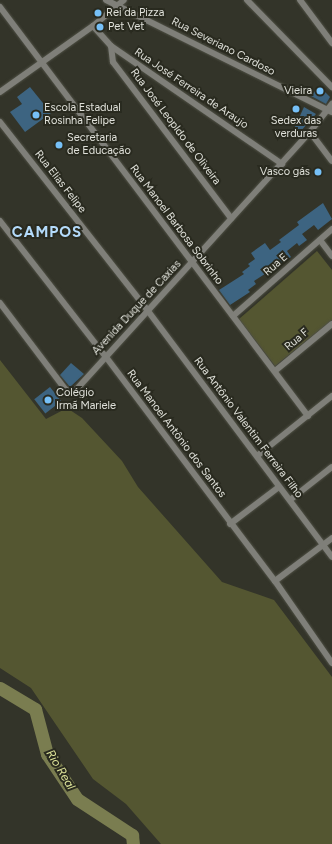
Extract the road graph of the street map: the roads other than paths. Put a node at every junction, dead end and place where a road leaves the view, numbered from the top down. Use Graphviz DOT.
graph roads {
  1 [pos="106,0"];
  2 [pos="124,0"];
  3 [pos="248,0"];
  4 [pos="300,0"];
  5 [pos="117,5"];
  6 [pos="0,7"];
  7 [pos="92,26"];
  8 [pos="332,43"];
  9 [pos="110,46"];
  10 [pos="40,63"];
  11 [pos="332,87"];
  12 [pos="0,92"];
  13 [pos="332,104"];
  14 [pos="330,111"];
  15 [pos="0,122"];
  16 [pos="310,132"];
  17 [pos="332,161"];
  18 [pos="282,164"];
  19 [pos="231,218"];
  20 [pos="0,221"];
  21 [pos="332,229"];
  22 [pos="320,240"];
  23 [pos="332,256"];
  24 [pos="193,263"];
  25 [pos="0,303"];
  26 [pos="148,311"];
  27 [pos="233,316"];
  28 [pos="332,324"];
  29 [pos="106,357"];
  30 [pos="275,371"];
  31 [pos="332,396"];
  32 [pos="308,416"];
  33 [pos="257,456"];
  34 [pos="332,467"];
  35 [pos="280,487"];
  36 [pos="290,500"];
  37 [pos="230,524"];
  38 [pos="332,538"];
  39 [pos="323,545"];
  40 [pos="332,557"];
  41 [pos="275,581"];
  42 [pos="332,663"];
  1 -- 5 [label="street, Rua Severiano Cardoso"];
  2 -- 5 [label="street"];
  3 -- 11 [label="street"];
  4 -- 8 [label="street"];
  5 -- 7 [label="street"];
  5 -- 14 [label="street, Rua Severiano Cardoso"];
  6 -- 10 [label="street, Rua Manoel Barbosa Sobrinho"];
  7 -- 9 [label="street, Rua José Ferreira de Araujo"];
  7 -- 10 [label="street"];
  9 -- 18 [label="street, Rua José Ferreira de Araujo"];
  9 -- 19 [label="street, Rua José Leopldo de Oliveira"];
  10 -- 12 [label="street"];
  10 -- 24 [label="street, Rua Manoel Barbosa Sobrinho"];
  13 -- 14 [label="street, Avenida Duque de Caxias"];
  14 -- 16 [label="street, Avenida Duque de Caxias"];
  15 -- 26 [label="street, Rua Elias Felipe"];
  16 -- 17 [label="street"];
  16 -- 18 [label="street, Avenida Duque de Caxias"];
  18 -- 19 [label="street, Avenida Duque de Caxias"];
  19 -- 24 [label="street, Avenida Duque de Caxias"];
  20 -- 29 [label="street, Rua Manoel Antônio dos Santos"];
  21 -- 22 [label="street, Rua E"];
  22 -- 23 [label="street"];
  22 -- 27 [label="street, Rua E"];
  24 -- 26 [label="street, Avenida Duque de Caxias"];
  24 -- 27 [label="street, Rua Manoel Barbosa Sobrinho"];
  25 -- 29 [label="street, Avenida Duque de Caxias"];
  26 -- 29 [label="street, Avenida Duque de Caxias"];
  26 -- 33 [label="street, Rua Antônio Valentim Ferreira Filho"];
  27 -- 30 [label="street, Rua Manoel Barbosa Sobrinho"];
  28 -- 30 [label="street, Rua F"];
  29 -- 37 [label="street, Rua Manoel Antônio dos Santos"];
  30 -- 32 [label="street, Rua Manoel Barbosa Sobrinho"];
  31 -- 32 [label="street"];
  32 -- 33 [label="street"];
  33 -- 35 [label="street, Rua Antônio Valentim Ferreira Filho"];
  34 -- 36 [label="street"];
  35 -- 36 [label="street, Rua Antônio Valentim Ferreira Filho"];
  35 -- 37 [label="street"];
  36 -- 39 [label="street, Rua Antônio Valentim Ferreira Filho"];
  37 -- 41 [label="street, Rua Manoel Antônio dos Santos"];
  38 -- 39 [label="street"];
  39 -- 40 [label="street, Rua Antônio Valentim Ferreira Filho"];
  39 -- 41 [label="street"];
  41 -- 42 [label="street, Rua Manoel Antônio dos Santos"];
}
